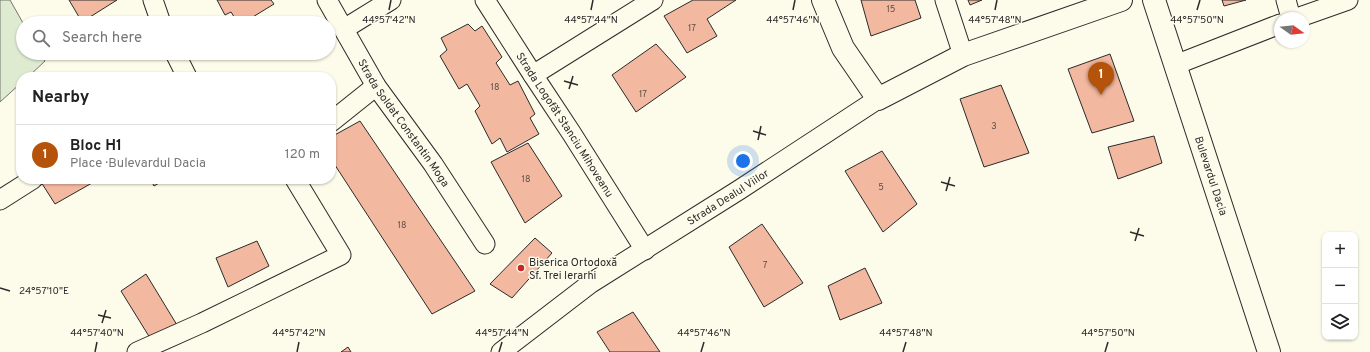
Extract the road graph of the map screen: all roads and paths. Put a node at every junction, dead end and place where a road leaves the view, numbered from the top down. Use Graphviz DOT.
graph roads {
  1 [pos="153,0"];
  2 [pos="327,0"];
  3 [pos="392,0"];
  4 [pos="485,0"];
  5 [pos="653,0"];
  6 [pos="823,0"];
  7 [pos="945,0"];
  8 [pos="1121,0"];
  9 [pos="1154,0"];
  10 [pos="1286,0"];
  11 [pos="1348,0"];
  12 [pos="1289,12"];
  13 [pos="1310,13"];
  14 [pos="159,16"];
  15 [pos="1274,26"];
  16 [pos="344,29"];
  17 [pos="963,55"];
  18 [pos="178,60"];
  19 [pos="1175,64"];
  20 [pos="184,72"];
  21 [pos="533,76"];
  22 [pos="376,86"];
  23 [pos="878,99"];
  24 [pos="336,118"];
  25 [pos="25,184"];
  26 [pos="298,184"];
  27 [pos="0,200"];
  28 [pos="485,244"];
  29 [pos="645,250"];
  30 [pos="137,352"];
  31 [pos="500,352"];
  32 [pos="1269,352"];
  1 -- 14 [label="street"];
  2 -- 16 [label="street, Strada Soldat Constantin Moga"];
  3 -- 16 [label="street"];
  4 -- 21 [label="street, Strada Logofăt Stanciu Mihoveanu"];
  5 -- 21 [label="street"];
  6 -- 23 [label="street"];
  7 -- 17 [label="street"];
  8 -- 17 [label="street, Strada Dealul Viilor"];
  9 -- 19 [label="street, Bulevardul Dacia"];
  10 -- 12 [label="street"];
  11 -- 13 [label="street"];
  15 -- 19 [label="street"];
  16 -- 22 [label="street, Strada Soldat Constantin Moga"];
  17 -- 23 [label="street, Strada Dealul Viilor"];
  18 -- 20 [label="street"];
  19 -- 32 [label="street, Bulevardul Dacia"];
  21 -- 29 [label="street, Strada Logofăt Stanciu Mihoveanu"];
  22 -- 24 [label="street"];
  22 -- 28 [label="street, Strada Soldat Constantin Moga"];
  23 -- 29 [label="street, Strada Dealul Viilor"];
  25 -- 27 [label="street"];
  26 -- 30 [label="street"];
  29 -- 31 [label="street, Strada Dealul Viilor"];
}
